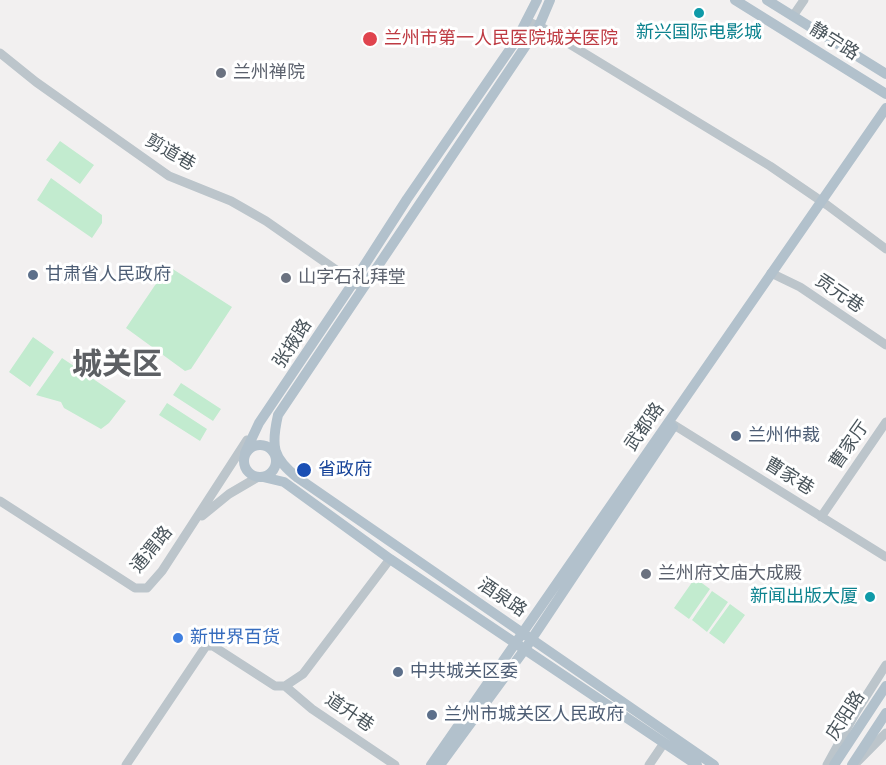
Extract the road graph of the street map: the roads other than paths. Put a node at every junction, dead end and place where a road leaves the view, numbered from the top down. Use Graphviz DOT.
graph roads {
  1 [pos="537,0"];
  2 [pos="550,0"];
  3 [pos="735,0"];
  4 [pos="767,0"];
  5 [pos="804,0"];
  6 [pos="794,16"];
  7 [pos="526,21"];
  8 [pos="539,26"];
  9 [pos="0,53"];
  10 [pos="886,74"];
  11 [pos="886,94"];
  12 [pos="886,108"];
  13 [pos="886,120"];
  14 [pos="824,203"];
  15 [pos="886,249"];
  16 [pos="774,275"];
  17 [pos="358,285"];
  18 [pos="886,345"];
  19 [pos="886,422"];
  20 [pos="259,423"];
  21 [pos="674,425"];
  22 [pos="245,453"];
  23 [pos="275,454"];
  24 [pos="225,474"];
  25 [pos="260,477"];
  26 [pos="0,501"];
  27 [pos="821,517"];
  28 [pos="194,523"];
  29 [pos="886,557"];
  30 [pos="390,559"];
  31 [pos="528,635"];
  32 [pos="520,646"];
  33 [pos="886,665"];
  34 [pos="285,686"];
  35 [pos="886,686"];
  36 [pos="886,713"];
  37 [pos="886,733"];
  38 [pos="850,741"];
  39 [pos="664,743"];
  40 [pos="126,765"];
  41 [pos="395,765"];
  42 [pos="430,765"];
  43 [pos="440,765"];
  44 [pos="650,765"];
  45 [pos="697,765"];
  46 [pos="714,765"];
  47 [pos="827,765"];
  48 [pos="834,765"];
  49 [pos="853,765"];
  1 -- 7 [label="main road"];
  2 -- 8 [label="main road"];
  3 -- 11 [label="main road, 静宁路"];
  4 -- 6 [label="main road, 静宁路"];
  5 -- 6 [label="street"];
  6 -- 10 [label="main road, 静宁路"];
  7 -- 8 [label="street"];
  7 -- 17 [label="main road"];
  8 -- 14 [label="street"];
  8 -- 17 [label="main road"];
  9 -- 17 [label="street, 剪道巷"];
  12 -- 14 [label="main road, 武都路"];
  13 -- 14 [label="main road, 武都路"];
  14 -- 15 [label="street"];
  14 -- 16 [label="main road, 武都路"];
  16 -- 18 [label="street, 贡元巷"];
  16 -- 21 [label="main road, 武都路"];
  16 -- 31 [label="main road, 武都路"];
  17 -- 20 [label="main road, 张掖路"];
  17 -- 23 [label="main road"];
  19 -- 27 [label="street, 曹家厅"];
  20 -- 22 [label="main road, 张掖路"];
  20 -- 24 [label="street, 通渭路"];
  21 -- 27 [label="street, 曹家巷"];
  21 -- 31 [label="main road, 武都路"];
  22 -- 23 [label="main road"];
  22 -- 24 [label="street"];
  22 -- 25 [label="main road"];
  23 -- 25 [label="main road"];
  23 -- 31 [label="main road, 酒泉路"];
  24 -- 28 [label="street, 通渭路"];
  25 -- 28 [label="street"];
  25 -- 30 [label="main road, 酒泉路"];
  26 -- 28 [label="street, 通渭路"];
  27 -- 29 [label="street, 曹家巷"];
  30 -- 32 [label="main road, 酒泉路"];
  30 -- 34 [label="street"];
  31 -- 32 [label="main road, 武都路"];
  31 -- 46 [label="main road, 酒泉路"];
  32 -- 39 [label="main road, 酒泉路"];
  32 -- 42 [label="main road, 武都路"];
  32 -- 43 [label="main road, 武都路"];
  33 -- 47 [label="street"];
  34 -- 40 [label="street, 道升巷"];
  34 -- 41 [label="street, 道升巷"];
  35 -- 38 [label="main road, 庆阳路"];
  36 -- 49 [label="main road, 庆阳路"];
  37 -- 49 [label="street"];
  38 -- 47 [label="main road"];
  38 -- 48 [label="main road, 庆阳路"];
  39 -- 44 [label="street"];
  39 -- 45 [label="main road, 酒泉路"];
}
